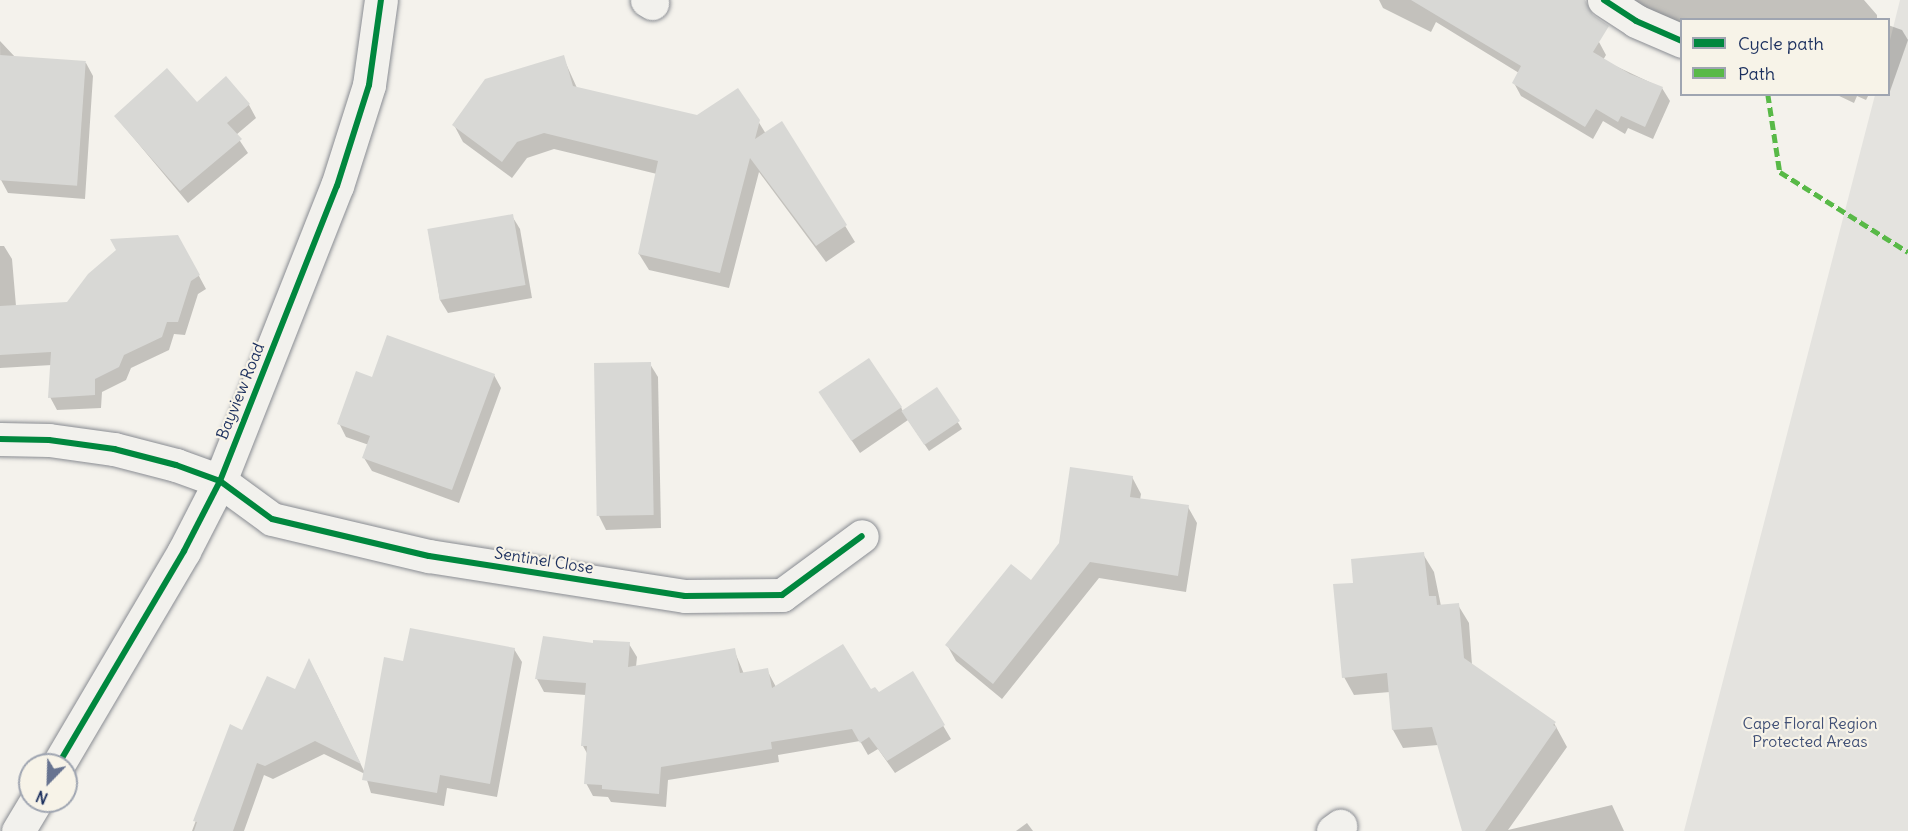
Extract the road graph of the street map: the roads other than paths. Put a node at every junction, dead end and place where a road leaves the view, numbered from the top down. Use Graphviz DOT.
graph roads {
  1 [pos="381,0"];
  2 [pos="1604,0"];
  3 [pos="1680,40"];
  4 [pos="0,440"];
  5 [pos="220,481"];
  6 [pos="862,536"];
  7 [pos="65,753"];
  8 [pos="29,813"];
  9 [pos="18,831"];
  1 -- 5 [label="street, Bayview Road"];
  2 -- 3 [label="street"];
  4 -- 5 [label="street, Sentinel Close"];
  5 -- 6 [label="street, Sentinel Close"];
  5 -- 7 [label="street, Bayview Road"];
  8 -- 9 [label="street"];
}
